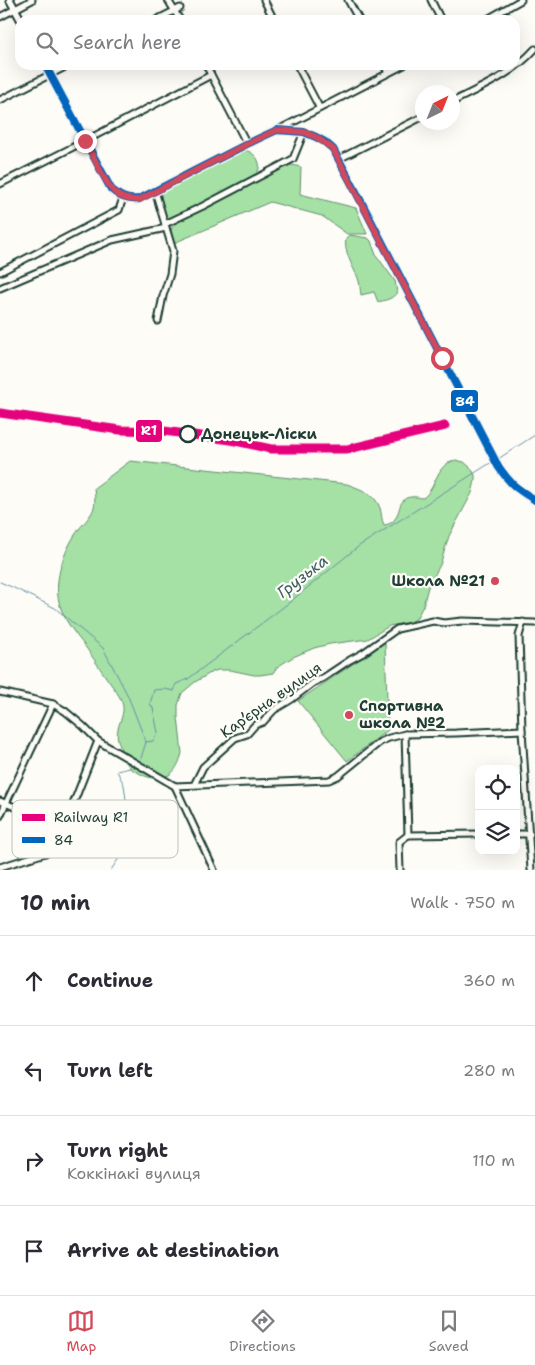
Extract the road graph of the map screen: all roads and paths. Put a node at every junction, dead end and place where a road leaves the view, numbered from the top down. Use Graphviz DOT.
graph roads {
  1 [pos="10,0"];
  2 [pos="32,0"];
  3 [pos="168,0"];
  4 [pos="264,0"];
  5 [pos="348,0"];
  6 [pos="431,0"];
  7 [pos="521,0"];
  8 [pos="180,8"];
  9 [pos="15,9"];
  10 [pos="173,11"];
  11 [pos="18,15"];
  12 [pos="165,15"];
  13 [pos="176,15"];
  14 [pos="272,15"];
  15 [pos="356,15"];
  16 [pos="438,15"];
  17 [pos="495,15"];
  18 [pos="0,17"];
  19 [pos="535,49"];
  20 [pos="520,63"];
  21 [pos="47,70"];
  22 [pos="60,70"];
  23 [pos="208,70"];
  24 [pos="300,70"];
  25 [pos="386,70"];
  26 [pos="394,70"];
  27 [pos="511,70"];
  28 [pos="388,73"];
  29 [pos="50,75"];
  30 [pos="211,75"];
  31 [pos="460,98"];
  32 [pos="0,100"];
  33 [pos="319,107"];
  34 [pos="415,121"];
  35 [pos="277,130"];
  36 [pos="304,132"];
  37 [pos="85,141"];
  38 [pos="247,144"];
  39 [pos="339,159"];
  40 [pos="0,184"];
  41 [pos="155,192"];
  42 [pos="123,198"];
  43 [pos="165,226"];
  44 [pos="0,272"];
  45 [pos="0,288"];
  46 [pos="158,321"];
  47 [pos="535,500"];
  48 [pos="523,622"];
  49 [pos="535,623"];
  50 [pos="0,692"];
  51 [pos="53,704"];
  52 [pos="522,730"];
  53 [pos="405,734"];
  54 [pos="98,741"];
  55 [pos="194,785"];
  56 [pos="175,786"];
  57 [pos="75,800"];
  58 [pos="3,802"];
  59 [pos="0,816"];
  60 [pos="475,834"];
  61 [pos="520,834"];
  62 [pos="530,834"];
  63 [pos="408,835"];
  64 [pos="31,858"];
  65 [pos="14,863"];
  66 [pos="0,866"];
  67 [pos="13,870"];
  68 [pos="214,870"];
  69 [pos="400,870"];
  70 [pos="531,870"];
  1 -- 9 [label="street"];
  2 -- 9 [label="street"];
  3 -- 10 [label="street"];
  4 -- 14 [label="street"];
  5 -- 15 [label="street"];
  6 -- 16 [label="street"];
  7 -- 17 [label="street"];
  8 -- 10 [label="street"];
  9 -- 11 [label="street"];
  9 -- 18 [label="street"];
  10 -- 12 [label="street"];
  10 -- 13 [label="street"];
  19 -- 20 [label="street"];
  21 -- 29 [label="street"];
  22 -- 29 [label="street"];
  23 -- 30 [label="street"];
  24 -- 33 [label="street"];
  25 -- 28 [label="street"];
  26 -- 28 [label="street"];
  27 -- 31 [label="street"];
  28 -- 33 [label="street"];
  29 -- 32 [label="street"];
  29 -- 37 [label="street"];
  30 -- 37 [label="street"];
  30 -- 38 [label="street"];
  33 -- 35 [label="street"];
  34 -- 39 [label="street"];
  35 -- 36 [label="street"];
  35 -- 38 [label="street"];
  36 -- 39 [label="street"];
  36 -- 43 [label="street"];
  37 -- 40 [label="street"];
  37 -- 42 [label="street"];
  38 -- 41 [label="street"];
  39 -- 47 [label="street"];
  41 -- 42 [label="street"];
  41 -- 43 [label="street"];
  42 -- 44 [label="street"];
  43 -- 45 [label="street"];
  43 -- 46 [label="street"];
  48 -- 49 [label="street"];
  48 -- 52 [label="street"];
  48 -- 55 [label="street, Кар’єрна вулиця"];
  50 -- 51 [label="street"];
  51 -- 54 [label="street"];
  51 -- 58 [label="street"];
  52 -- 53 [label="street"];
  52 -- 62 [label="street"];
  53 -- 55 [label="street"];
  53 -- 63 [label="street"];
  54 -- 56 [label="street"];
  54 -- 57 [label="street"];
  55 -- 56 [label="street"];
  56 -- 68 [label="street"];
  58 -- 59 [label="street"];
  60 -- 63 [label="street"];
  61 -- 62 [label="street"];
  62 -- 70 [label="street"];
  63 -- 69 [label="street"];
  64 -- 65 [label="street"];
  65 -- 66 [label="street"];
  65 -- 67 [label="street"];
}
